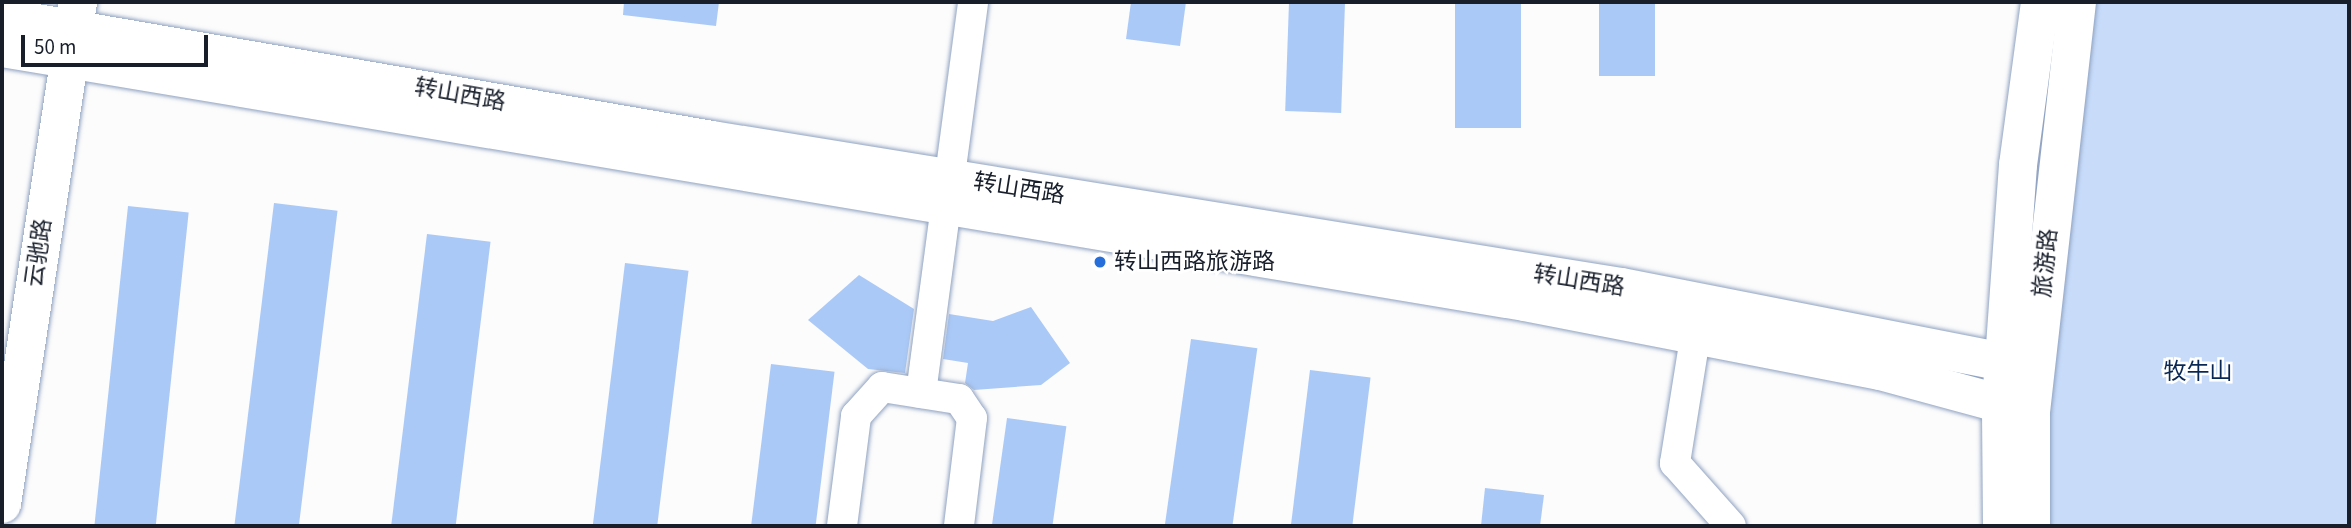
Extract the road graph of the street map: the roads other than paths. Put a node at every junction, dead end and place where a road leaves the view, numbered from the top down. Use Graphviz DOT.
graph roads {
  1 [pos="973,2"];
  2 [pos="2040,2"];
  3 [pos="2077,2"];
  4 [pos="2,16"];
  5 [pos="73,31"];
  6 [pos="2,48"];
  7 [pos="948,194"];
  8 [pos="1695,338"];
  9 [pos="2022,363"];
  10 [pos="921,393"];
  11 [pos="2016,407"];
  12 [pos="2,504"];
  13 [pos="842,526"];
  14 [pos="959,526"];
  15 [pos="1731,526"];
  16 [pos="2002,526"];
  17 [pos="2031,526"];
  1 -- 7 [label="street"];
  2 -- 9 [label="main road, 旅游路"];
  3 -- 9 [label="main road, 旅游路"];
  4 -- 5 [label="main road, 转山西路"];
  5 -- 6 [label="main road, 转山西路"];
  5 -- 7 [label="main road, 转山西路"];
  5 -- 12 [label="main road, 云驰路"];
  7 -- 8 [label="main road, 转山西路"];
  7 -- 9 [label="main road, 转山西路"];
  7 -- 10 [label="street"];
  8 -- 11 [label="main road, 转山西路"];
  8 -- 15 [label="street"];
  9 -- 11 [label="main road, 旅游路"];
  10 -- 13 [label="street"];
  10 -- 14 [label="street"];
  11 -- 16 [label="main road, 旅游路"];
  11 -- 17 [label="main road, 旅游路"];
}
